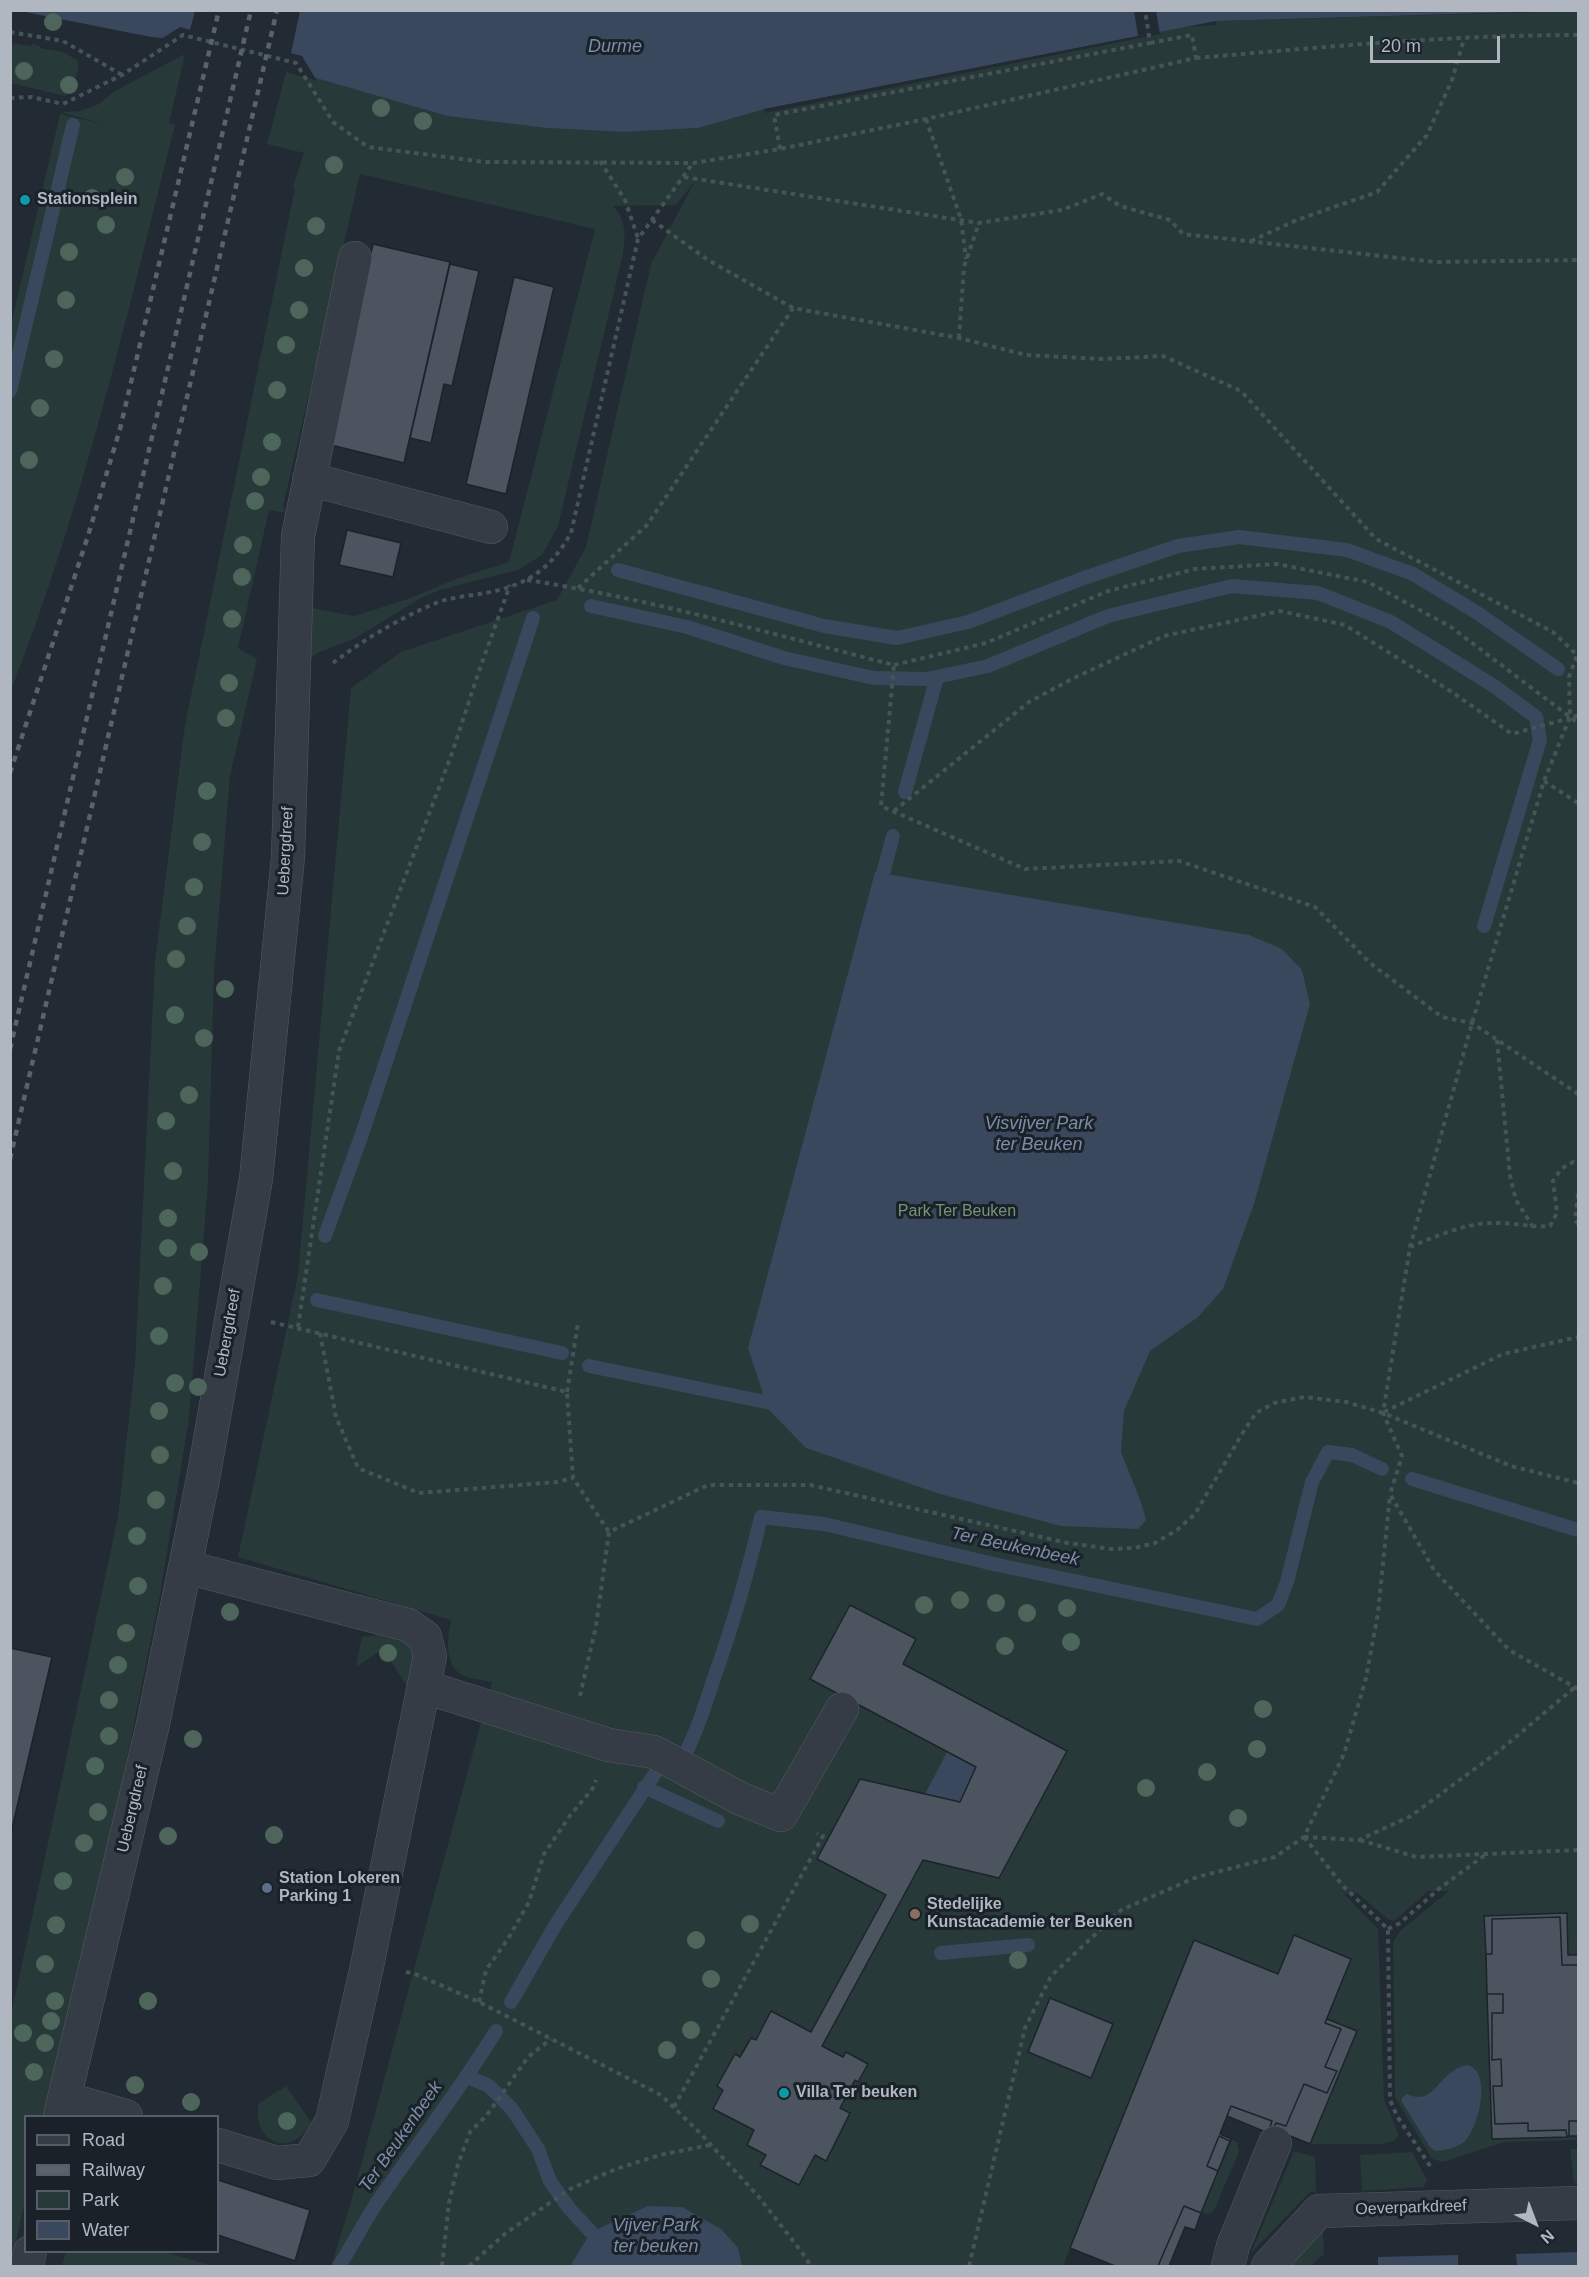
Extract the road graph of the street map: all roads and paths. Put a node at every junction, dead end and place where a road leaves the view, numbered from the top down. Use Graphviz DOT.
graph roads {
  1 [pos="1145,10"];
  2 [pos="10,32"];
  3 [pos="1578,35"];
  4 [pos="1464,39"];
  5 [pos="1150,43"];
  6 [pos="1196,58"];
  7 [pos="122,75"];
  8 [pos="10,98"];
  9 [pos="926,119"];
  10 [pos="780,149"];
  11 [pos="600,161"];
  12 [pos="693,163"];
  13 [pos="684,177"];
  14 [pos="961,219"];
  15 [pos="652,220"];
  16 [pos="979,223"];
  17 [pos="639,239"];
  18 [pos="1250,241"];
  19 [pos="355,258"];
  20 [pos="966,259"];
  21 [pos="1578,260"];
  22 [pos="793,308"];
  23 [pos="959,338"];
  24 [pos="309,479"];
  25 [pos="491,527"];
  26 [pos="527,580"];
  27 [pos="510,585"];
  28 [pos="578,588"];
  29 [pos="332,663"];
  30 [pos="894,665"];
  31 [pos="1578,716"];
  32 [pos="1570,717"];
  33 [pos="1578,723"];
  34 [pos="1544,781"];
  35 [pos="1578,803"];
  36 [pos="894,811"];
  37 [pos="1472,1023"];
  38 [pos="1497,1039"];
  39 [pos="1578,1094"];
  40 [pos="1578,1166"];
  41 [pos="1578,1194"];
  42 [pos="1578,1224"];
  43 [pos="1534,1228"];
  44 [pos="1410,1247"];
  45 [pos="232,1314"];
  46 [pos="578,1323"];
  47 [pos="298,1327"];
  48 [pos="320,1333"];
  49 [pos="1578,1337"];
  50 [pos="567,1392"];
  51 [pos="1383,1413"];
  52 [pos="573,1478"];
  53 [pos="1578,1483"];
  54 [pos="1390,1494"];
  55 [pos="609,1532"];
  56 [pos="186,1567"];
  57 [pos="425,1687"];
  58 [pos="1576,1689"];
  59 [pos="842,1709"];
  60 [pos="571,1734"];
  61 [pos="609,1745"];
  62 [pos="1304,1837"];
  63 [pos="1359,1840"];
  64 [pos="1578,1850"];
  65 [pos="1487,1854"];
  66 [pos="801,1875"];
  67 [pos="1388,1929"];
  68 [pos="367,1966"];
  69 [pos="479,2002"];
  70 [pos="551,2038"];
  71 [pos="62,2107"];
  72 [pos="674,2107"];
  73 [pos="119,2115"];
  74 [pos="1275,2143"];
  75 [pos="219,2145"];
  76 [pos="710,2145"];
  77 [pos="1578,2203"];
  78 [pos="1444,2206"];
  79 [pos="442,2266"];
  80 [pos="469,2266"];
  81 [pos="811,2266"];
  82 [pos="969,2266"];
  83 [pos="1228,2266"];
  84 [pos="1268,2266"];
  1 -- 5 [label="path"];
  2 -- 7 [label="path"];
  3 -- 4 [label="path"];
  4 -- 6 [label="path"];
  4 -- 18 [label="path"];
  5 -- 6 [label="path"];
  5 -- 10 [label="path"];
  6 -- 9 [label="path"];
  7 -- 8 [label="path"];
  7 -- 11 [label="path"];
  9 -- 10 [label="path"];
  9 -- 14 [label="path"];
  10 -- 12 [label="path"];
  11 -- 12 [label="path"];
  11 -- 17 [label="path"];
  12 -- 13 [label="path"];
  13 -- 14 [label="path"];
  13 -- 15 [label="path"];
  14 -- 16 [label="path"];
  14 -- 20 [label="path"];
  15 -- 17 [label="path"];
  15 -- 22 [label="path"];
  16 -- 18 [label="path"];
  16 -- 20 [label="path"];
  17 -- 26 [label="path"];
  18 -- 21 [label="path"];
  19 -- 24 [label="street, Uebergdreef"];
  20 -- 23 [label="path"];
  22 -- 23 [label="path"];
  22 -- 28 [label="path"];
  23 -- 32 [label="path"];
  24 -- 25 [label="street"];
  24 -- 45 [label="street, Uebergdreef"];
  26 -- 27 [label="path"];
  26 -- 28 [label="path"];
  27 -- 29 [label="path"];
  27 -- 47 [label="path"];
  28 -- 30 [label="path"];
  30 -- 32 [label="path"];
  30 -- 36 [label="path"];
  31 -- 32 [label="path"];
  32 -- 33 [label="path"];
  32 -- 34 [label="path"];
  32 -- 36 [label="path"];
  34 -- 35 [label="path"];
  34 -- 37 [label="path"];
  36 -- 37 [label="path"];
  37 -- 38 [label="path"];
  37 -- 44 [label="path"];
  38 -- 39 [label="path"];
  38 -- 43 [label="path"];
  40 -- 43 [label="path"];
  41 -- 42 [label="path"];
  43 -- 44 [label="path"];
  44 -- 51 [label="path"];
  45 -- 47 [label="path"];
  45 -- 56 [label="street, Uebergdreef"];
  46 -- 50 [label="path"];
  47 -- 48 [label="path"];
  48 -- 50 [label="path"];
  48 -- 52 [label="path"];
  49 -- 51 [label="path"];
  50 -- 52 [label="path"];
  51 -- 53 [label="path"];
  51 -- 54 [label="path"];
  51 -- 55 [label="path"];
  52 -- 55 [label="path"];
  54 -- 58 [label="path"];
  54 -- 62 [label="path"];
  55 -- 60 [label="path"];
  56 -- 57 [label="street"];
  56 -- 71 [label="street, Uebergdreef"];
  57 -- 60 [label="street"];
  57 -- 68 [label="street"];
  58 -- 63 [label="path"];
  59 -- 61 [label="street"];
  60 -- 61 [label="street"];
  61 -- 69 [label="path"];
  62 -- 63 [label="path"];
  62 -- 67 [label="path"];
  62 -- 82 [label="path"];
  63 -- 65 [label="path"];
  64 -- 65 [label="path"];
  65 -- 67 [label="path"];
  66 -- 72 [label="path"];
  67 -- 78 [label="path"];
  68 -- 69 [label="path"];
  68 -- 75 [label="street"];
  69 -- 70 [label="path"];
  70 -- 72 [label="path"];
  70 -- 79 [label="path"];
  71 -- 73 [label="street"];
  72 -- 76 [label="path"];
  74 -- 83 [label="street"];
  76 -- 80 [label="path"];
  76 -- 81 [label="path"];
  77 -- 78 [label="street, Oeverparkdreef"];
  78 -- 84 [label="street, Oeverparkdreef"];
}
